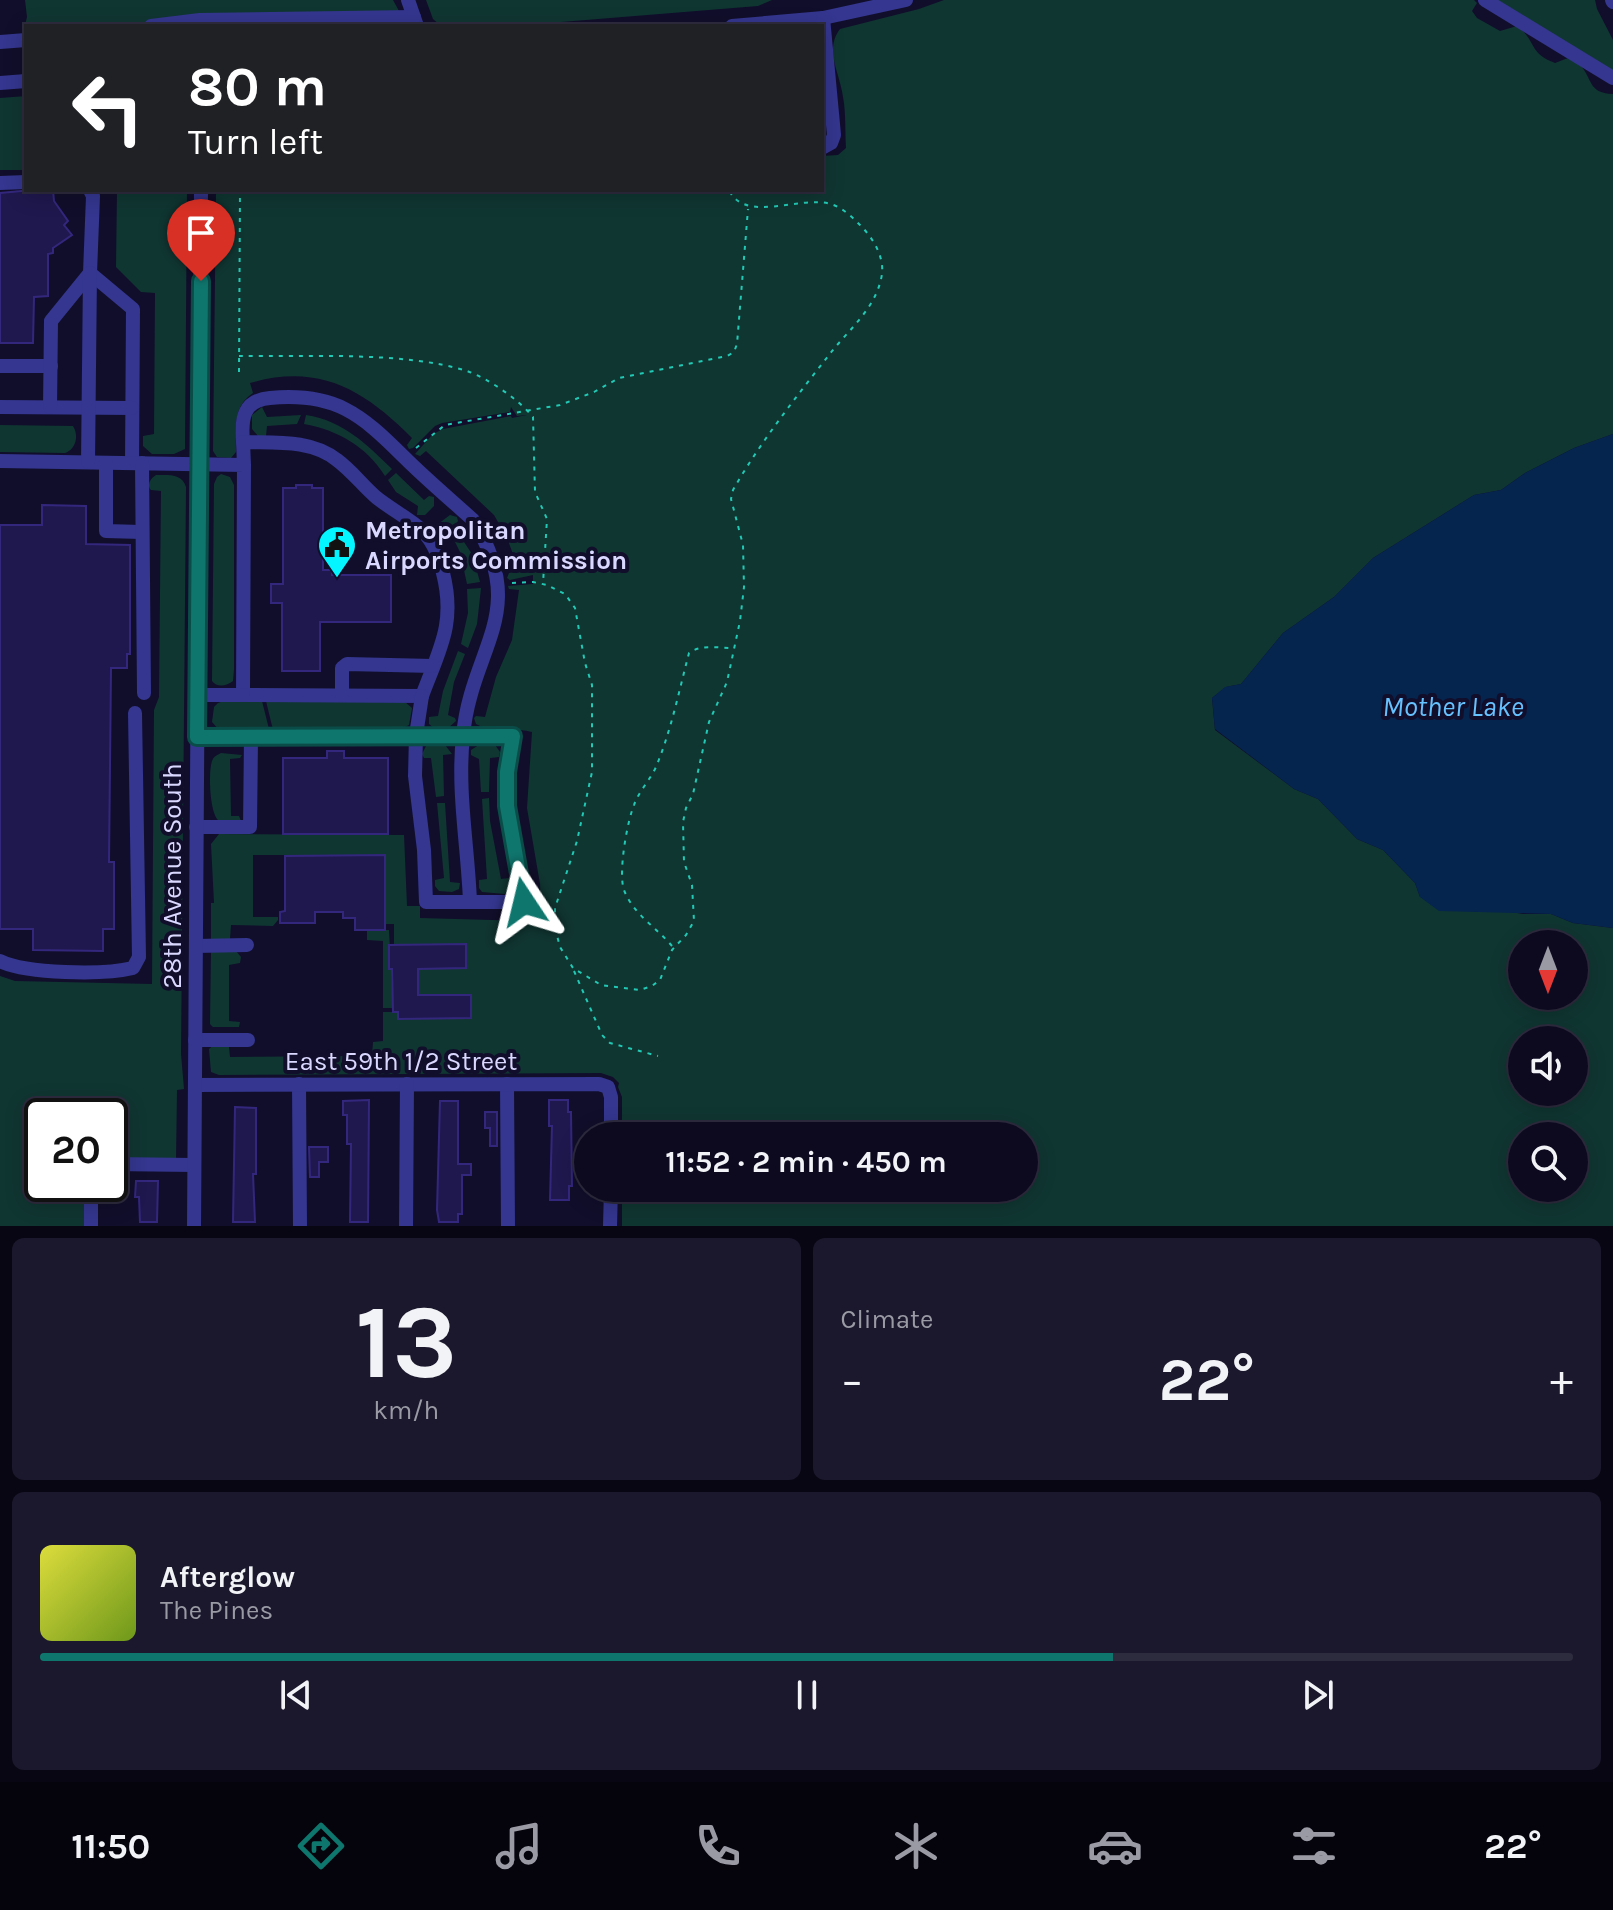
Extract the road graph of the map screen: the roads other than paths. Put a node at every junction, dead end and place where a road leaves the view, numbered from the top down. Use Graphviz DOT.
graph roads {
  1 [pos="408,0"];
  2 [pos="906,0"];
  3 [pos="1485,0"];
  4 [pos="823,18"];
  5 [pos="415,21"];
  6 [pos="167,24"];
  7 [pos="755,24"];
  8 [pos="823,24"];
  9 [pos="24,40"];
  10 [pos="824,40"];
  11 [pos="0,42"];
  12 [pos="1613,78"];
  13 [pos="24,81"];
  14 [pos="0,83"];
  15 [pos="827,107"];
  16 [pos="824,147"];
  17 [pos="24,182"];
  18 [pos="0,183"];
  19 [pos="91,192"];
  20 [pos="201,192"];
  21 [pos="90,273"];
  22 [pos="0,366"];
  23 [pos="51,366"];
  24 [pos="0,407"];
  25 [pos="50,407"];
  26 [pos="88,408"];
  27 [pos="132,408"];
  28 [pos="243,442"];
  29 [pos="0,461"];
  30 [pos="88,462"];
  31 [pos="106,463"];
  32 [pos="137,463"];
  33 [pos="199,464"];
  34 [pos="244,465"];
  35 [pos="141,532"];
  36 [pos="433,666"];
  37 [pos="144,693"];
  38 [pos="198,695"];
  39 [pos="243,695"];
  40 [pos="342,695"];
  41 [pos="422,696"];
  42 [pos="135,713"];
  43 [pos="416,735"];
  44 [pos="463,736"];
  45 [pos="197,737"];
  46 [pos="251,737"];
  47 [pos="196,827"];
  48 [pos="470,902"];
  49 [pos="247,945"];
  50 [pos="196,946"];
  51 [pos="0,961"];
  52 [pos="195,1040"];
  53 [pos="248,1040"];
  54 [pos="299,1084"];
  55 [pos="407,1084"];
  56 [pos="507,1084"];
  57 [pos="195,1085"];
  58 [pos="611,1122"];
  59 [pos="128,1164"];
  60 [pos="194,1165"];
  61 [pos="91,1202"];
  62 [pos="611,1202"];
  63 [pos="91,1226"];
  64 [pos="194,1226"];
  65 [pos="300,1226"];
  66 [pos="406,1226"];
  67 [pos="508,1226"];
  68 [pos="610,1226"];
  1 -- 5 [label="street"];
  2 -- 4 [label="street"];
  3 -- 12 [label="street"];
  4 -- 7 [label="street"];
  4 -- 8 [label="street"];
  5 -- 6 [label="street"];
  9 -- 11 [label="street"];
  10 -- 15 [label="street"];
  13 -- 14 [label="street"];
  15 -- 16 [label="street"];
  17 -- 18 [label="street"];
  19 -- 21 [label="street"];
  20 -- 33 [label="street, 28th Avenue South"];
  21 -- 23 [label="street"];
  21 -- 26 [label="street"];
  21 -- 27 [label="street"];
  22 -- 23 [label="street"];
  23 -- 25 [label="street"];
  24 -- 25 [label="street"];
  25 -- 26 [label="street"];
  26 -- 27 [label="street"];
  26 -- 30 [label="street"];
  27 -- 32 [label="street"];
  28 -- 34 [label="street"];
  28 -- 36 [label="street"];
  28 -- 44 [label="street"];
  29 -- 30 [label="street"];
  30 -- 31 [label="street"];
  31 -- 32 [label="street"];
  31 -- 35 [label="street"];
  32 -- 33 [label="street"];
  32 -- 35 [label="street"];
  33 -- 34 [label="street"];
  33 -- 38 [label="street, 28th Avenue South"];
  34 -- 39 [label="street"];
  35 -- 37 [label="street"];
  36 -- 40 [label="street"];
  36 -- 41 [label="street"];
  38 -- 39 [label="street"];
  38 -- 45 [label="street, 28th Avenue South"];
  39 -- 40 [label="street"];
  40 -- 41 [label="street"];
  41 -- 43 [label="street"];
  42 -- 51 [label="street"];
  43 -- 44 [label="street"];
  43 -- 46 [label="street"];
  43 -- 48 [label="street"];
  44 -- 48 [label="street"];
  44 -- 48 [label="street"];
  45 -- 46 [label="street"];
  45 -- 47 [label="street, 28th Avenue South"];
  46 -- 47 [label="street"];
  47 -- 50 [label="street, 28th Avenue South"];
  49 -- 50 [label="street"];
  50 -- 52 [label="street, 28th Avenue South"];
  52 -- 53 [label="street"];
  52 -- 57 [label="street, 28th Avenue South"];
  54 -- 55 [label="street, East 59th 1/2 Street"];
  54 -- 57 [label="street, East 59th 1/2 Street"];
  54 -- 65 [label="street"];
  55 -- 56 [label="street, East 59th 1/2 Street"];
  55 -- 66 [label="street"];
  56 -- 58 [label="street, East 59th 1/2 Street"];
  56 -- 67 [label="street"];
  57 -- 60 [label="street, 28th Avenue South"];
  59 -- 60 [label="street"];
  60 -- 64 [label="street, 28th Avenue South"];
  61 -- 63 [label="street"];
  62 -- 68 [label="street"];
}
